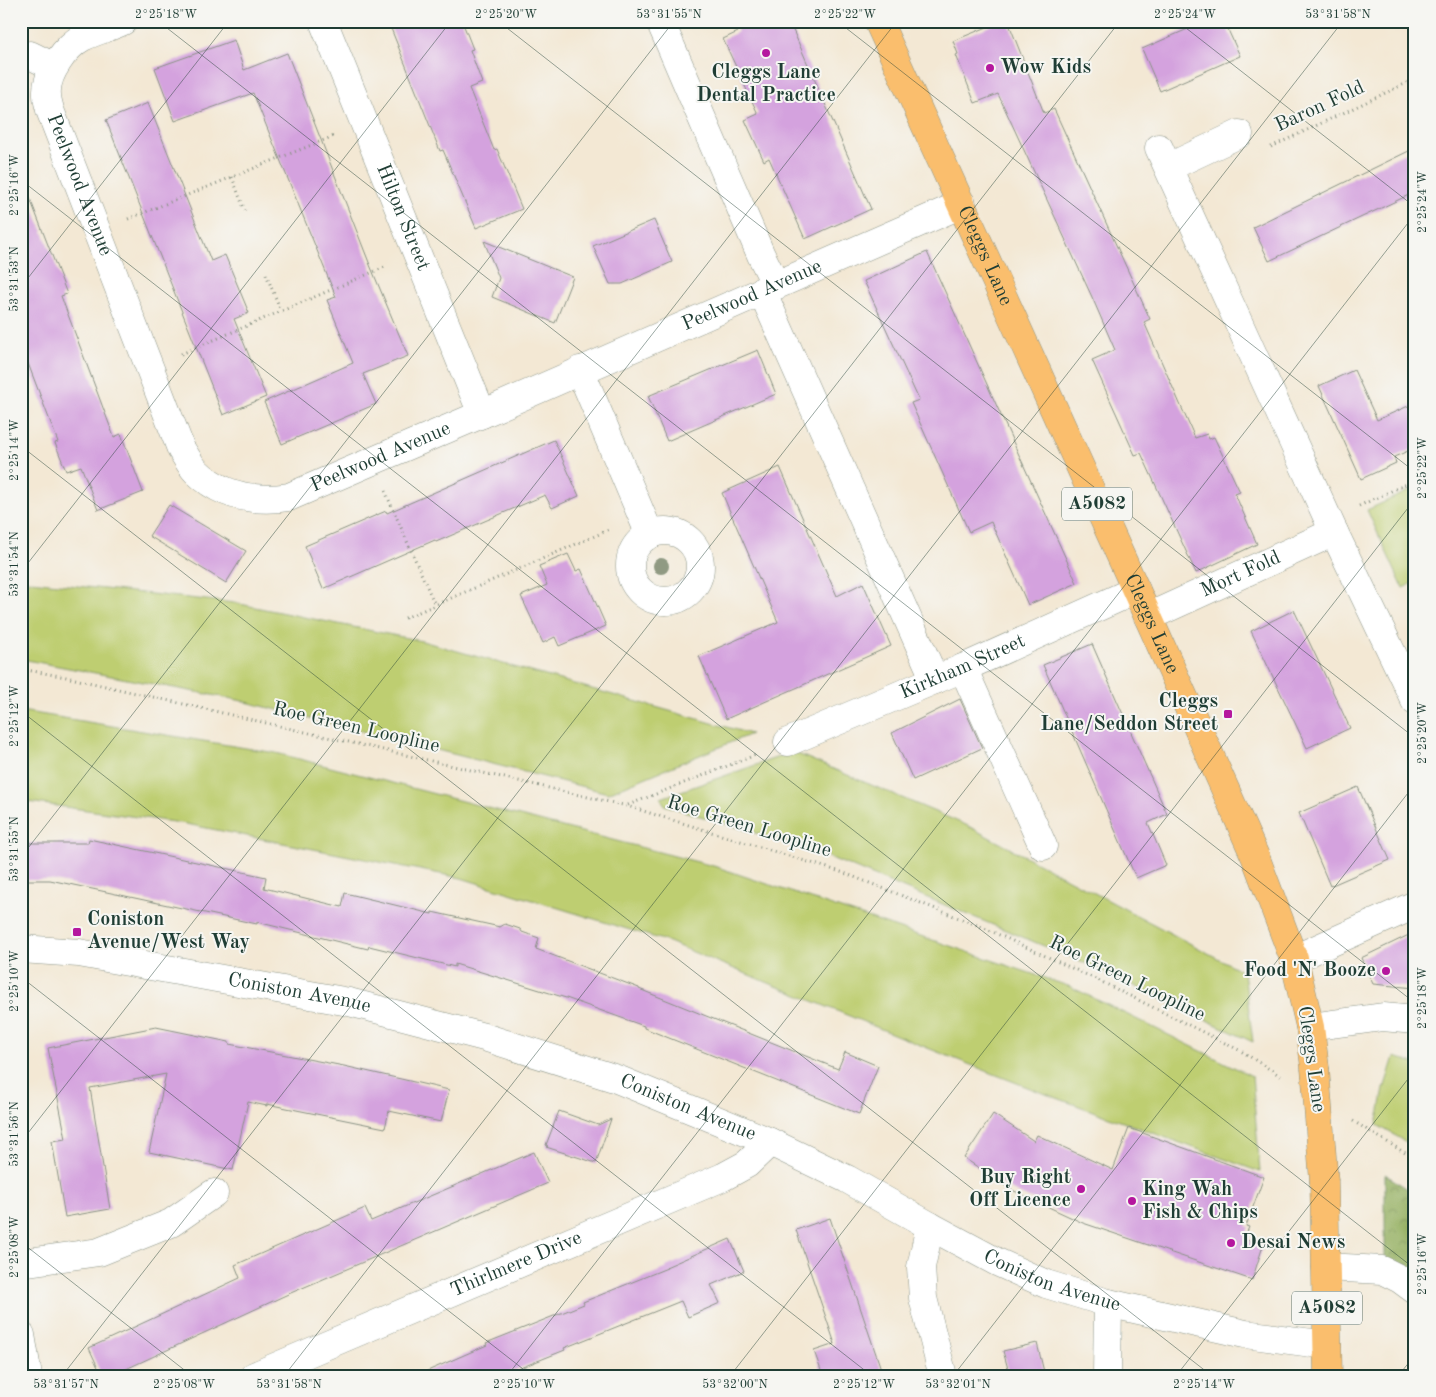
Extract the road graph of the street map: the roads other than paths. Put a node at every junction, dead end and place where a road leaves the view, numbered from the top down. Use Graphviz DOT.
graph roads {
  1 [pos="123,21"];
  2 [pos="323,21"];
  3 [pos="660,21"];
  4 [pos="878,21"];
  5 [pos="30,55"];
  6 [pos="54,68"];
  7 [pos="1239,134"];
  8 [pos="962,204"];
  9 [pos="769,288"];
  10 [pos="580,370"];
  11 [pos="482,414"];
  12 [pos="646,526"];
  13 [pos="1332,526"];
  14 [pos="1136,590"];
  15 [pos="1148,617"];
  16 [pos="963,668"];
  17 [pos="935,680"];
  18 [pos="1414,699"];
  19 [pos="788,742"];
  20 [pos="1043,846"];
  21 [pos="1415,905"];
  22 [pos="21,950"];
  23 [pos="1294,960"];
  24 [pos="1415,1020"];
  25 [pos="1310,1027"];
  26 [pos="770,1142"];
  27 [pos="214,1193"];
  28 [pos="930,1226"];
  29 [pos="1326,1254"];
  30 [pos="21,1263"];
  31 [pos="1415,1290"];
  32 [pos="1108,1303"];
  33 [pos="21,1335"];
  34 [pos="1327,1345"];
  35 [pos="28,1376"];
  36 [pos="254,1376"];
  37 [pos="943,1376"];
  38 [pos="1108,1376"];
  39 [pos="1328,1376"];
  1 -- 6 [label="street, Peelwood Avenue"];
  2 -- 11 [label="street, Hilton Street"];
  3 -- 9 [label="street"];
  4 -- 8 [label="main road, Cleggs Lane / A5082"];
  5 -- 6 [label="street"];
  6 -- 11 [label="street, Peelwood Avenue"];
  7 -- 13 [label="street"];
  8 -- 9 [label="street, Peelwood Avenue"];
  8 -- 14 [label="main road, Cleggs Lane / A5082"];
  9 -- 10 [label="street, Peelwood Avenue"];
  9 -- 17 [label="street"];
  10 -- 11 [label="street, Peelwood Avenue"];
  10 -- 12 [label="street"];
  13 -- 15 [label="street, Mort Fold"];
  13 -- 18 [label="street"];
  14 -- 15 [label="main road, Cleggs Lane / A5082"];
  14 -- 16 [label="street, Kirkham Street"];
  15 -- 23 [label="main road, Cleggs Lane / A5082"];
  16 -- 17 [label="street, Kirkham Street"];
  16 -- 20 [label="street"];
  17 -- 19 [label="street, Kirkham Street"];
  21 -- 23 [label="street"];
  22 -- 26 [label="street, Coniston Avenue"];
  23 -- 25 [label="main road, Cleggs Lane / A5082"];
  24 -- 25 [label="street"];
  25 -- 29 [label="main road, Cleggs Lane / A5082, bridge"];
  26 -- 28 [label="street, Coniston Avenue"];
  26 -- 36 [label="street, Thirlmere Drive"];
  27 -- 30 [label="street"];
  28 -- 32 [label="street, Coniston Avenue"];
  28 -- 37 [label="street"];
  29 -- 31 [label="street"];
  29 -- 34 [label="main road, Cleggs Lane / A5082"];
  32 -- 34 [label="street, Coniston Avenue"];
  32 -- 38 [label="street"];
  33 -- 35 [label="street"];
  34 -- 39 [label="main road, Cleggs Lane / A5082"];
}
